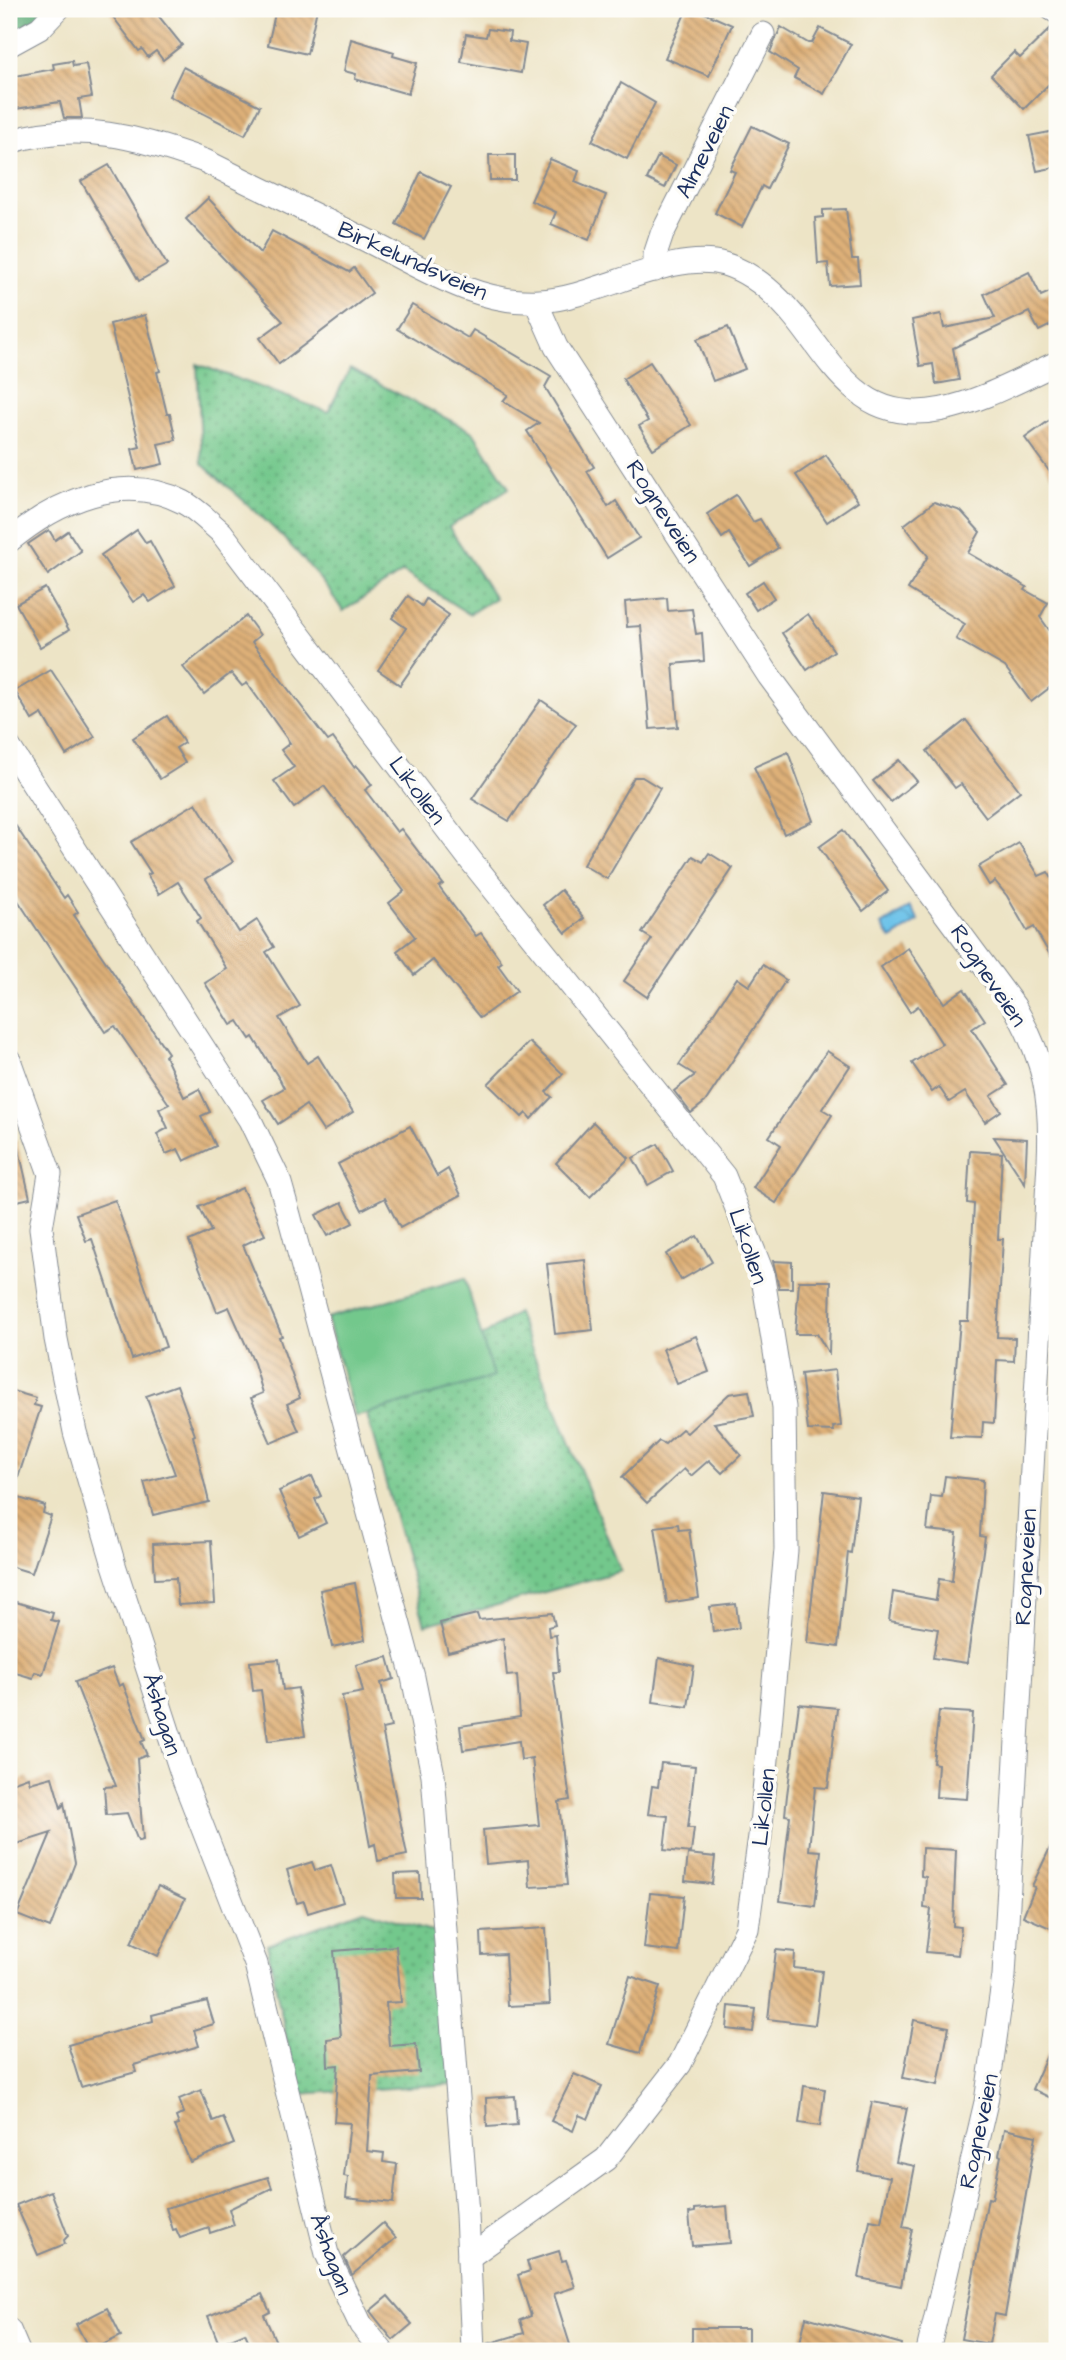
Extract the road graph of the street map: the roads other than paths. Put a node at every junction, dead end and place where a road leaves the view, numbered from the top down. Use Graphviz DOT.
graph roads {
  1 [pos="58,9"];
  2 [pos="1052,9"];
  3 [pos="1057,12"];
  4 [pos="763,34"];
  5 [pos="9,45"];
  6 [pos="9,142"];
  7 [pos="655,270"];
  8 [pos="536,302"];
  9 [pos="1057,363"];
  10 [pos="9,541"];
  11 [pos="9,747"];
  12 [pos="9,1060"];
  13 [pos="469,2257"];
  14 [pos="9,2330"];
  15 [pos="18,2351"];
  16 [pos="382,2351"];
  17 [pos="473,2351"];
  18 [pos="928,2351"];
  1 -- 5 [label="street"];
  2 -- 3 [label="street"];
  4 -- 7 [label="street, Almeveien"];
  6 -- 8 [label="street, Birkelundsveien"];
  7 -- 8 [label="street, Birkelundsveien"];
  7 -- 9 [label="street, Birkelundsveien"];
  8 -- 18 [label="street, Rogneveien"];
  10 -- 13 [label="street, Likollen"];
  11 -- 13 [label="street"];
  12 -- 16 [label="street, Åshagan"];
  13 -- 17 [label="street"];
  14 -- 15 [label="street"];
}
